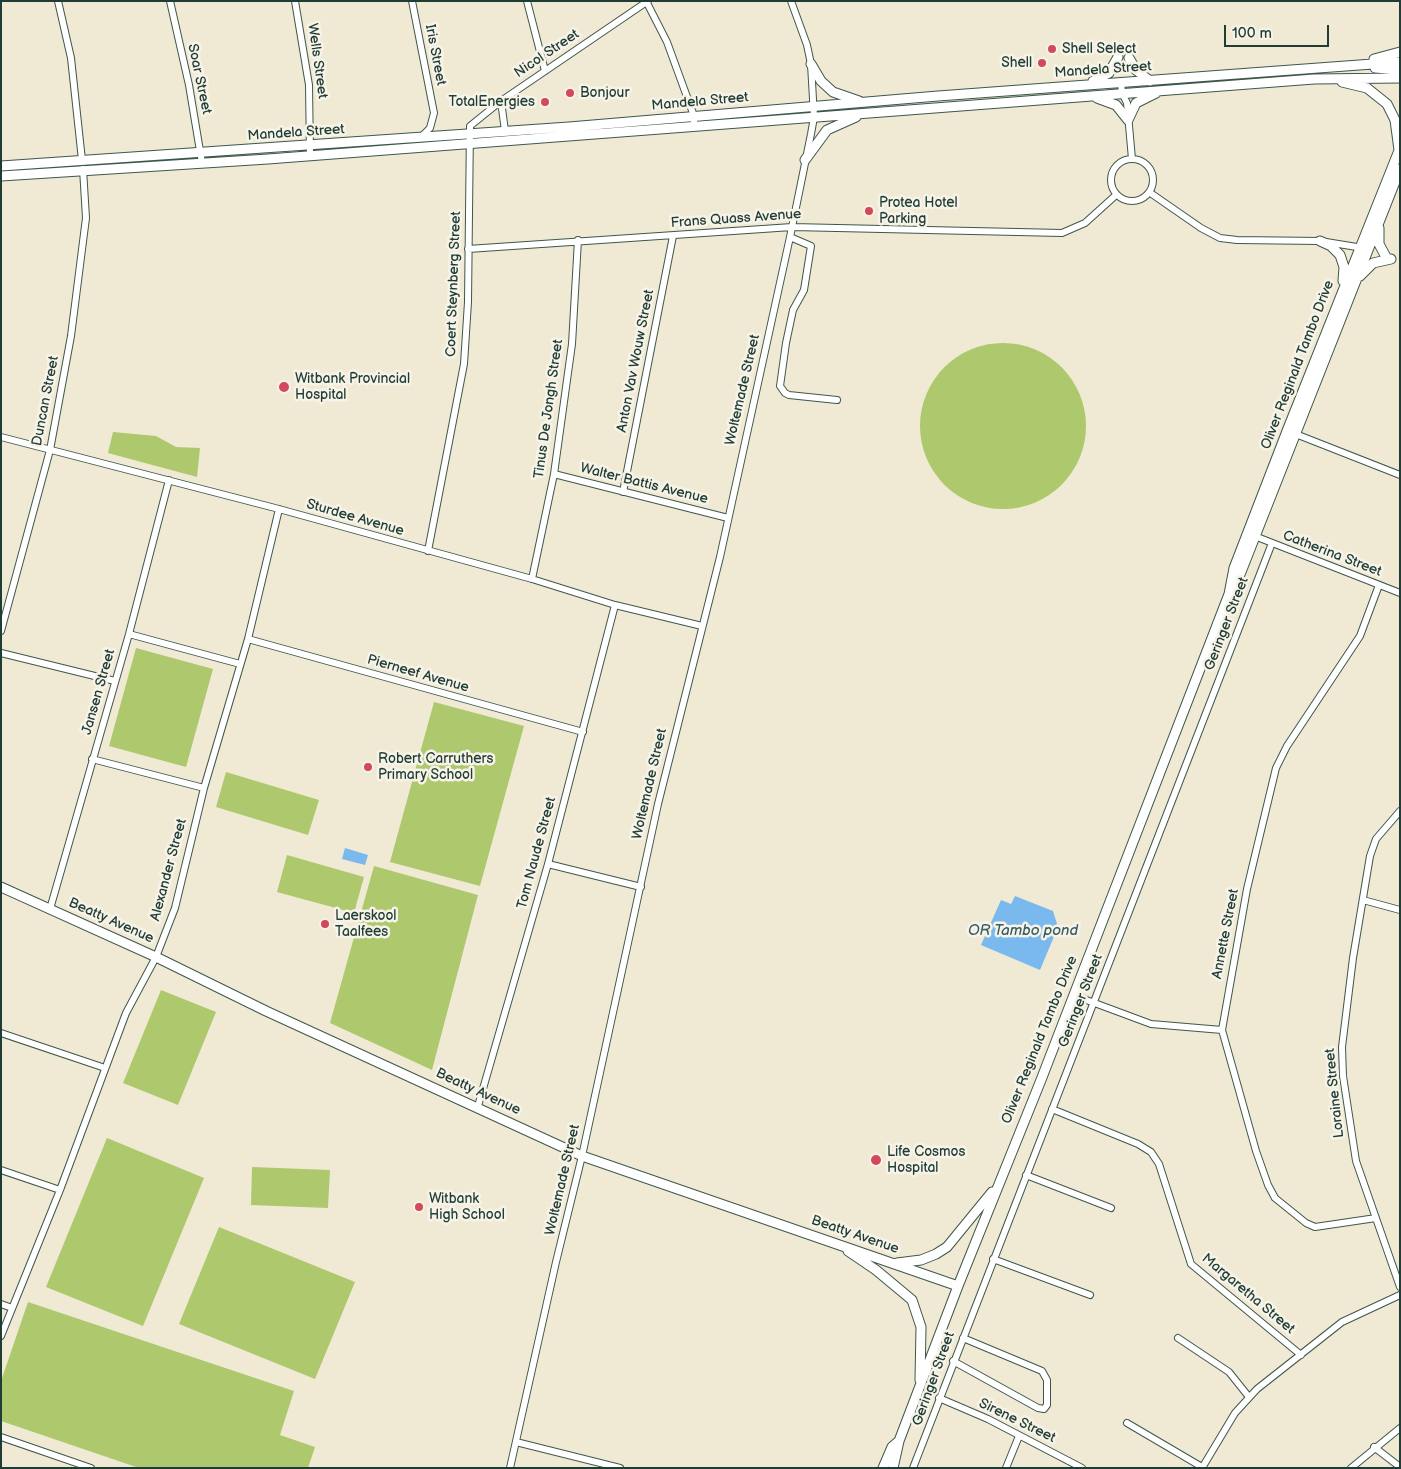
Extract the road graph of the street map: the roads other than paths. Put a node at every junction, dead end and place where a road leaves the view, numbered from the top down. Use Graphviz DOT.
graph roads {
  1 [pos="58,1"];
  2 [pos="170,1"];
  3 [pos="295,1"];
  4 [pos="412,1"];
  5 [pos="528,1"];
  6 [pos="791,1"];
  7 [pos="647,2"];
  8 [pos="1400,52"];
  9 [pos="1118,57"];
  10 [pos="1129,58"];
  11 [pos="1400,62"];
  12 [pos="811,64"];
  13 [pos="1352,65"];
  14 [pos="1400,70"];
  15 [pos="545,71"];
  16 [pos="1400,78"];
  17 [pos="1314,79"];
  18 [pos="1150,80"];
  19 [pos="1126,82"];
  20 [pos="1078,85"];
  21 [pos="1161,91"];
  22 [pos="1127,93"];
  23 [pos="1089,96"];
  24 [pos="501,101"];
  25 [pos="864,102"];
  26 [pos="814,107"];
  27 [pos="866,113"];
  28 [pos="694,116"];
  29 [pos="814,117"];
  30 [pos="1128,120"];
  31 [pos="694,127"];
  32 [pos="505,131"];
  33 [pos="420,138"];
  34 [pos="469,139"];
  35 [pos="311,146"];
  36 [pos="1399,149"];
  37 [pos="201,153"];
  38 [pos="310,155"];
  39 [pos="1132,159"];
  40 [pos="805,160"];
  41 [pos="202,163"];
  42 [pos="82,165"];
  43 [pos="1,166"];
  44 [pos="1400,169"];
  45 [pos="1,176"];
  46 [pos="1149,192"];
  47 [pos="1116,195"];
  48 [pos="1379,220"];
  49 [pos="792,227"];
  50 [pos="673,236"];
  51 [pos="790,237"];
  52 [pos="578,240"];
  53 [pos="1320,241"];
  54 [pos="468,249"];
  55 [pos="1364,249"];
  56 [pos="1357,278"];
  57 [pos="1342,291"];
  58 [pos="837,400"];
  59 [pos="1291,432"];
  60 [pos="1,437"];
  61 [pos="50,450"];
  62 [pos="554,474"];
  63 [pos="1400,475"];
  64 [pos="169,480"];
  65 [pos="623,492"];
  66 [pos="279,509"];
  67 [pos="728,518"];
  68 [pos="1252,535"];
  69 [pos="1272,543"];
  70 [pos="428,552"];
  71 [pos="532,579"];
  72 [pos="1379,585"];
  73 [pos="1400,593"];
  74 [pos="614,605"];
  75 [pos="702,626"];
  76 [pos="1,632"];
  77 [pos="129,634"];
  78 [pos="248,639"];
  79 [pos="1,653"];
  80 [pos="240,664"];
  81 [pos="115,681"];
  82 [pos="583,732"];
  83 [pos="92,759"];
  84 [pos="204,788"];
  85 [pos="1400,811"];
  86 [pos="548,864"];
  87 [pos="1,887"];
  88 [pos="641,887"];
  89 [pos="1363,900"];
  90 [pos="50,909"];
  91 [pos="1400,910"];
  92 [pos="156,956"];
  93 [pos="1073,995"];
  94 [pos="1094,1003"];
  95 [pos="1222,1030"];
  96 [pos="1,1033"];
  97 [pos="106,1068"];
  98 [pos="478,1106"];
  99 [pos="1052,1109"];
  100 [pos="582,1156"];
  101 [pos="1,1170"];
  102 [pos="1026,1175"];
  103 [pos="997,1186"];
  104 [pos="60,1190"];
  105 [pos="1111,1208"];
  106 [pos="1376,1218"];
  107 [pos="837,1244"];
  108 [pos="993,1259"];
  109 [pos="895,1263"];
  110 [pos="958,1286"];
  111 [pos="1400,1287"];
  112 [pos="1400,1295"];
  113 [pos="1090,1296"];
  114 [pos="1,1304"];
  115 [pos="12,1308"];
  116 [pos="1,1336"];
  117 [pos="963,1338"];
  118 [pos="1178,1338"];
  119 [pos="1301,1355"];
  120 [pos="953,1361"];
  121 [pos="920,1388"];
  122 [pos="1249,1397"];
  123 [pos="939,1398"];
  124 [pos="1127,1423"];
  125 [pos="1400,1428"];
  126 [pos="1019,1436"];
  127 [pos="1,1437"];
  128 [pos="899,1441"];
  129 [pos="516,1442"];
  130 [pos="1374,1447"];
  131 [pos="1069,1464"];
  132 [pos="1400,1467"];
  133 [pos="91,1468"];
  134 [pos="510,1468"];
  135 [pos="620,1468"];
  136 [pos="883,1468"];
  137 [pos="893,1468"];
  138 [pos="913,1468"];
  139 [pos="1006,1468"];
  140 [pos="1082,1468"];
  141 [pos="1202,1468"];
  142 [pos="1350,1468"];
  1 -- 42 [label="street, Duncan Street"];
  2 -- 37 [label="street, Soar Street"];
  3 -- 35 [label="street, Wells Street"];
  4 -- 33 [label="street, Iris Street"];
  5 -- 15 [label="street"];
  6 -- 12 [label="street, Woltemade Street"];
  7 -- 15 [label="street, Nicol Street"];
  7 -- 28 [label="street"];
  8 -- 13 [label="main road"];
  9 -- 20 [label="main road"];
  10 -- 18 [label="main road"];
  11 -- 13 [label="main road, Mandela Street"];
  12 -- 25 [label="main road"];
  12 -- 26 [label="street, Woltemade Street"];
  13 -- 14 [label="main road"];
  13 -- 18 [label="main road, Mandela Street"];
  15 -- 24 [label="street, Nicol Street"];
  16 -- 17 [label="main road, Mandela Street"];
  17 -- 21 [label="main road, Mandela Street"];
  17 -- 36 [label="main road"];
  18 -- 19 [label="main road, Mandela Street"];
  19 -- 20 [label="main road, Mandela Street"];
  19 -- 22 [label="street"];
  20 -- 25 [label="main road, Mandela Street"];
  21 -- 22 [label="main road, Mandela Street"];
  21 -- 30 [label="main road"];
  22 -- 23 [label="main road, Mandela Street"];
  22 -- 30 [label="street"];
  23 -- 27 [label="main road, Mandela Street"];
  23 -- 30 [label="main road"];
  24 -- 32 [label="street"];
  24 -- 34 [label="street, Nicol Street"];
  25 -- 26 [label="main road, Mandela Street"];
  26 -- 28 [label="main road, Mandela Street"];
  26 -- 29 [label="street, Woltemade Street"];
  27 -- 29 [label="main road, Mandela Street"];
  27 -- 40 [label="main road"];
  28 -- 31 [label="street"];
  28 -- 32 [label="main road, Mandela Street"];
  29 -- 31 [label="main road, Mandela Street"];
  29 -- 40 [label="street, Woltemade Street"];
  30 -- 39 [label="street"];
  31 -- 34 [label="main road, Mandela Street"];
  32 -- 34 [label="main road, Mandela Street"];
  33 -- 34 [label="main road, Mandela Street"];
  33 -- 35 [label="main road, Mandela Street"];
  34 -- 38 [label="main road, Mandela Street"];
  34 -- 54 [label="street, Coert Steynberg Street"];
  35 -- 37 [label="main road, Mandela Street"];
  35 -- 38 [label="street, Wells Street"];
  36 -- 55 [label="main road, Oliver Reginald Tambo Drive"];
  37 -- 41 [label="street, Soar Street"];
  37 -- 42 [label="main road, Mandela Street"];
  38 -- 41 [label="main road, Mandela Street"];
  39 -- 46 [label="street"];
  39 -- 47 [label="street"];
  40 -- 49 [label="street, Woltemade Street"];
  41 -- 42 [label="main road, Mandela Street"];
  42 -- 43 [label="main road, Mandela Street"];
  42 -- 45 [label="main road, Mandela Street"];
  42 -- 61 [label="street, Duncan Street"];
  44 -- 48 [label="main road, Oliver Reginald Tambo Drive"];
  46 -- 47 [label="street"];
  46 -- 53 [label="street"];
  47 -- 49 [label="street, Frans Quass Avenue"];
  48 -- 55 [label="main road, Oliver Reginald Tambo Drive"];
  48 -- 56 [label="main road"];
  49 -- 50 [label="street, Frans Quass Avenue"];
  49 -- 51 [label="street, Woltemade Street"];
  50 -- 52 [label="street, Frans Quass Avenue"];
  50 -- 65 [label="street, Anton Vav Wouw Street"];
  51 -- 58 [label="street"];
  51 -- 67 [label="street, Woltemade Street"];
  52 -- 54 [label="street, Frans Quass Avenue"];
  52 -- 62 [label="street, Tinus De Jongh Street"];
  53 -- 55 [label="street"];
  53 -- 57 [label="main road"];
  54 -- 70 [label="street, Coert Steynberg Street"];
  55 -- 56 [label="main road, Oliver Reginald Tambo Drive"];
  55 -- 57 [label="main road, Oliver Reginald Tambo Drive"];
  56 -- 59 [label="main road, Oliver Reginald Tambo Drive"];
  57 -- 59 [label="main road, Oliver Reginald Tambo Drive"];
  59 -- 63 [label="street"];
  59 -- 68 [label="main road, Oliver Reginald Tambo Drive"];
  60 -- 61 [label="street, Sturdee Avenue"];
  61 -- 64 [label="street, Sturdee Avenue"];
  61 -- 76 [label="street, Duncan Street"];
  62 -- 65 [label="street, Walter Battis Avenue"];
  62 -- 71 [label="street, Tinus De Jongh Street"];
  64 -- 66 [label="street, Sturdee Avenue"];
  64 -- 77 [label="street, Jansen Street"];
  65 -- 67 [label="street, Walter Battis Avenue"];
  66 -- 70 [label="street, Sturdee Avenue"];
  66 -- 78 [label="street, Alexander Street"];
  67 -- 75 [label="street, Woltemade Street"];
  68 -- 69 [label="street, Catherina Street"];
  68 -- 93 [label="main road, Oliver Reginald Tambo Drive"];
  69 -- 72 [label="street, Catherina Street"];
  69 -- 94 [label="street, Geringer Street"];
  70 -- 71 [label="street, Sturdee Avenue"];
  71 -- 74 [label="street, Sturdee Avenue"];
  72 -- 73 [label="street, Catherina Street"];
  72 -- 95 [label="street, Annette Street"];
  74 -- 75 [label="street, Sturdee Avenue"];
  74 -- 82 [label="street, Tom Naude Street"];
  75 -- 88 [label="street, Woltemade Street"];
  77 -- 80 [label="street"];
  77 -- 81 [label="street, Jansen Street"];
  78 -- 80 [label="street, Alexander Street"];
  78 -- 82 [label="street, Pierneef Avenue"];
  79 -- 81 [label="street"];
  80 -- 84 [label="street, Alexander Street"];
  81 -- 83 [label="street, Jansen Street"];
  82 -- 86 [label="street, Tom Naude Street"];
  83 -- 84 [label="street"];
  83 -- 90 [label="street, Jansen Street"];
  84 -- 92 [label="street, Alexander Street"];
  85 -- 89 [label="street, Loraine Street"];
  86 -- 88 [label="street"];
  86 -- 98 [label="street, Tom Naude Street"];
  87 -- 90 [label="main road, Beatty Avenue"];
  88 -- 100 [label="street, Woltemade Street"];
  89 -- 91 [label="street"];
  89 -- 106 [label="street, Loraine Street"];
  90 -- 92 [label="main road, Beatty Avenue"];
  92 -- 97 [label="street, Alexander Street"];
  92 -- 98 [label="main road, Beatty Avenue"];
  93 -- 94 [label="street"];
  93 -- 103 [label="main road, Oliver Reginald Tambo Drive"];
  94 -- 95 [label="street"];
  94 -- 99 [label="street, Geringer Street"];
  95 -- 106 [label="street, Annette Street"];
  96 -- 97 [label="street"];
  97 -- 104 [label="street, Alexander Street"];
  98 -- 100 [label="main road, Beatty Avenue"];
  99 -- 102 [label="street, Geringer Street"];
  99 -- 119 [label="street, Margaretha Street"];
  100 -- 107 [label="main road, Beatty Avenue"];
  100 -- 129 [label="street, Woltemade Street"];
  101 -- 104 [label="street"];
  102 -- 105 [label="street"];
  102 -- 108 [label="street, Geringer Street"];
  103 -- 109 [label="main road"];
  103 -- 110 [label="main road, Oliver Reginald Tambo Drive"];
  104 -- 115 [label="street, Alexander Street"];
  106 -- 111 [label="street, Loraine Street"];
  107 -- 109 [label="main road, Beatty Avenue"];
  107 -- 121 [label="main road"];
  108 -- 113 [label="street"];
  108 -- 117 [label="street, Geringer Street"];
  109 -- 110 [label="main road, Beatty Avenue"];
  110 -- 121 [label="main road, Oliver Reginald Tambo Drive"];
  112 -- 119 [label="street"];
  114 -- 115 [label="street"];
  115 -- 116 [label="street, Alexander Street"];
  117 -- 120 [label="street, Geringer Street"];
  117 -- 120 [label="street"];
  118 -- 122 [label="street"];
  119 -- 122 [label="street"];
  120 -- 123 [label="street, Geringer Street"];
  121 -- 128 [label="main road, Oliver Reginald Tambo Drive"];
  122 -- 141 [label="street"];
  123 -- 126 [label="street, Sirene Street"];
  123 -- 138 [label="street, Geringer Street"];
  124 -- 141 [label="street"];
  125 -- 130 [label="street"];
  126 -- 131 [label="street, Sirene Street"];
  126 -- 139 [label="street"];
  127 -- 133 [label="street"];
  128 -- 136 [label="main road, Oliver Reginald Tambo Drive"];
  128 -- 137 [label="main road, Oliver Reginald Tambo Drive"];
  129 -- 134 [label="street, Woltemade Street"];
  129 -- 135 [label="street"];
  130 -- 132 [label="street"];
  130 -- 142 [label="street"];
  131 -- 140 [label="street, Sirene Street"];
}
